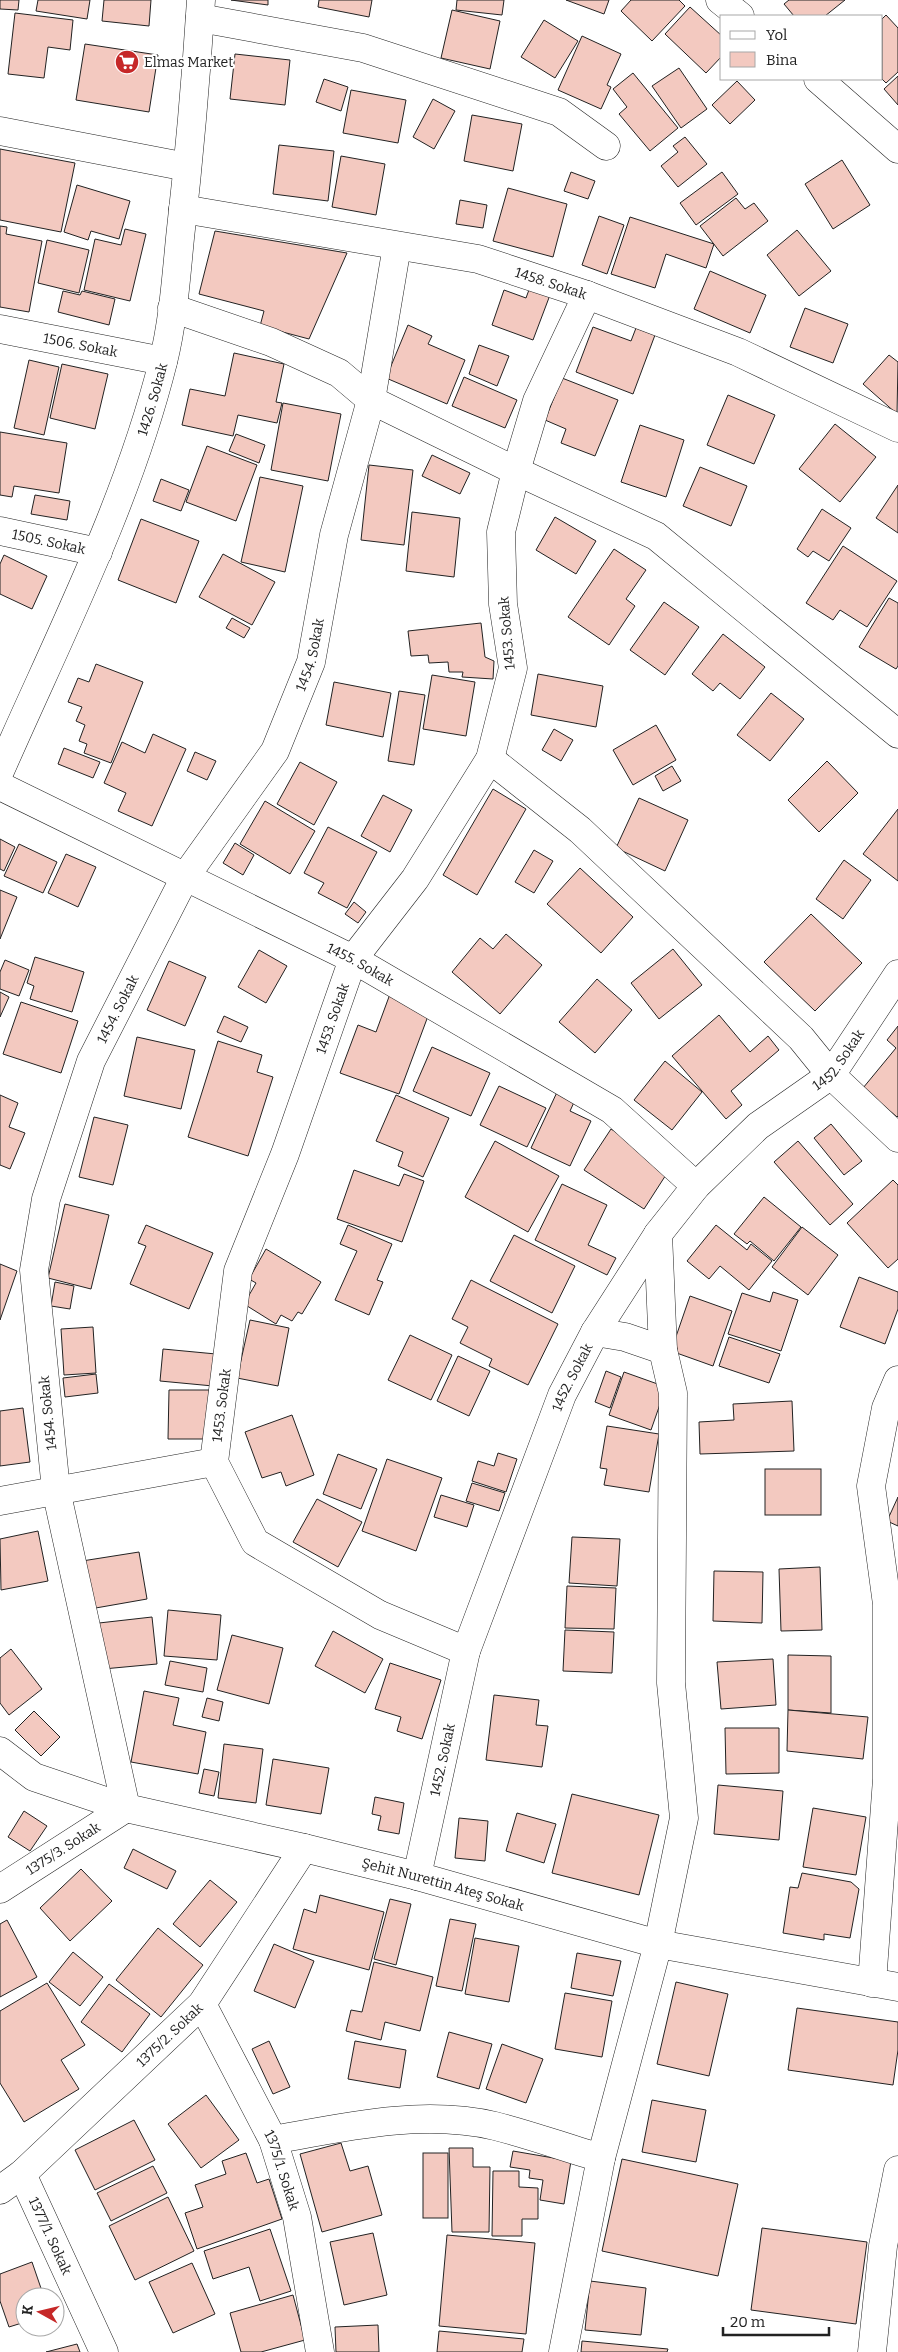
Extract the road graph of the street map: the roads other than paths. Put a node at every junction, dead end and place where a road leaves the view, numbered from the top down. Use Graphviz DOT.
graph roads {
  1 [pos="720,0"];
  2 [pos="201,9"];
  3 [pos="739,15"];
  4 [pos="819,80"];
  5 [pos="0,132"];
  6 [pos="606,146"];
  7 [pos="898,149"];
  8 [pos="187,167"];
  9 [pos="183,209"];
  10 [pos="397,246"];
  11 [pos="587,295"];
  12 [pos="172,308"];
  13 [pos="0,329"];
  14 [pos="163,361"];
  15 [pos="371,400"];
  16 [pos="898,428"];
  17 [pos="516,471"];
  18 [pos="0,531"];
  19 [pos="98,552"];
  20 [pos="898,734"];
  21 [pos="490,760"];
  22 [pos="0,771"];
  23 [pos="0,786"];
  24 [pos="185,877"];
  25 [pos="353,959"];
  26 [pos="898,974"];
  27 [pos="831,1075"];
  28 [pos="898,1138"];
  29 [pos="696,1186"];
  30 [pos="658,1234"];
  31 [pos="595,1332"];
  32 [pos="663,1350"];
  33 [pos="898,1380"];
  34 [pos="214,1462"];
  35 [pos="56,1490"];
  36 [pos="0,1501"];
  37 [pos="466,1650"];
  38 [pos="0,1751"];
  39 [pos="126,1808"];
  40 [pos="304,1848"];
  41 [pos="416,1876"];
  42 [pos="0,1889"];
  43 [pos="658,1944"];
  44 [pos="872,1983"];
  45 [pos="898,1987"];
  46 [pos="202,2004"];
  47 [pos="273,2140"];
  48 [pos="601,2158"];
  49 [pos="898,2170"];
  50 [pos="22,2174"];
  51 [pos="0,2190"];
  52 [pos="104,2352"];
  53 [pos="320,2352"];
  54 [pos="563,2352"];
  55 [pos="872,2352"];
  1 -- 3 [label="street"];
  2 -- 6 [label="street"];
  2 -- 8 [label="street, 1426. Sokak"];
  4 -- 7 [label="street"];
  5 -- 8 [label="street"];
  8 -- 9 [label="street, 1426. Sokak"];
  9 -- 10 [label="street, 1458. Sokak"];
  9 -- 12 [label="street, 1426. Sokak"];
  10 -- 11 [label="street, 1458. Sokak"];
  10 -- 15 [label="street, 1454. Sokak"];
  11 -- 16 [label="street, 1458. Sokak"];
  11 -- 17 [label="street, 1453. Sokak"];
  12 -- 14 [label="street, 1426. Sokak"];
  12 -- 15 [label="street"];
  13 -- 14 [label="street, 1506. Sokak"];
  14 -- 19 [label="street, 1426. Sokak"];
  15 -- 17 [label="street"];
  15 -- 24 [label="street, 1454. Sokak"];
  17 -- 20 [label="street"];
  17 -- 21 [label="street, 1453. Sokak"];
  18 -- 19 [label="street, 1505. Sokak"];
  19 -- 22 [label="street, 1426. Sokak"];
  21 -- 25 [label="street, 1453. Sokak"];
  21 -- 27 [label="street"];
  23 -- 24 [label="street, 1455. Sokak"];
  24 -- 25 [label="street, 1455. Sokak"];
  24 -- 35 [label="street, 1454. Sokak"];
  25 -- 29 [label="street, 1455. Sokak"];
  25 -- 34 [label="street, 1453. Sokak"];
  26 -- 27 [label="street, 1452. Sokak"];
  27 -- 28 [label="street"];
  27 -- 29 [label="street, 1452. Sokak"];
  29 -- 30 [label="street, 1452. Sokak"];
  30 -- 31 [label="street, 1452. Sokak"];
  30 -- 32 [label="street"];
  31 -- 32 [label="street"];
  31 -- 37 [label="street, 1452. Sokak"];
  32 -- 43 [label="street"];
  33 -- 44 [label="street"];
  34 -- 35 [label="street"];
  34 -- 37 [label="street, 1453. Sokak"];
  35 -- 36 [label="street"];
  35 -- 39 [label="street, 1454. Sokak"];
  37 -- 41 [label="street, 1452. Sokak"];
  38 -- 39 [label="street, Şehit Nurettin Ateş Sokak"];
  39 -- 40 [label="street, Şehit Nurettin Ateş Sokak"];
  39 -- 42 [label="street, 1375/3. Sokak"];
  40 -- 41 [label="street, Şehit Nurettin Ateş Sokak"];
  40 -- 46 [label="street, 1375/2. Sokak"];
  41 -- 43 [label="street, Şehit Nurettin Ateş Sokak"];
  43 -- 44 [label="street, Şehit Nurettin Ateş Sokak"];
  43 -- 48 [label="street"];
  44 -- 45 [label="street, Şehit Nurettin Ateş Sokak"];
  46 -- 47 [label="street, 1375/1. Sokak"];
  46 -- 50 [label="street, 1375/2. Sokak"];
  47 -- 48 [label="street"];
  47 -- 53 [label="street, 1375/1. Sokak"];
  48 -- 54 [label="street"];
  49 -- 55 [label="street"];
  50 -- 51 [label="street, 1375/2. Sokak"];
  50 -- 52 [label="street, 1377/1. Sokak"];
}
